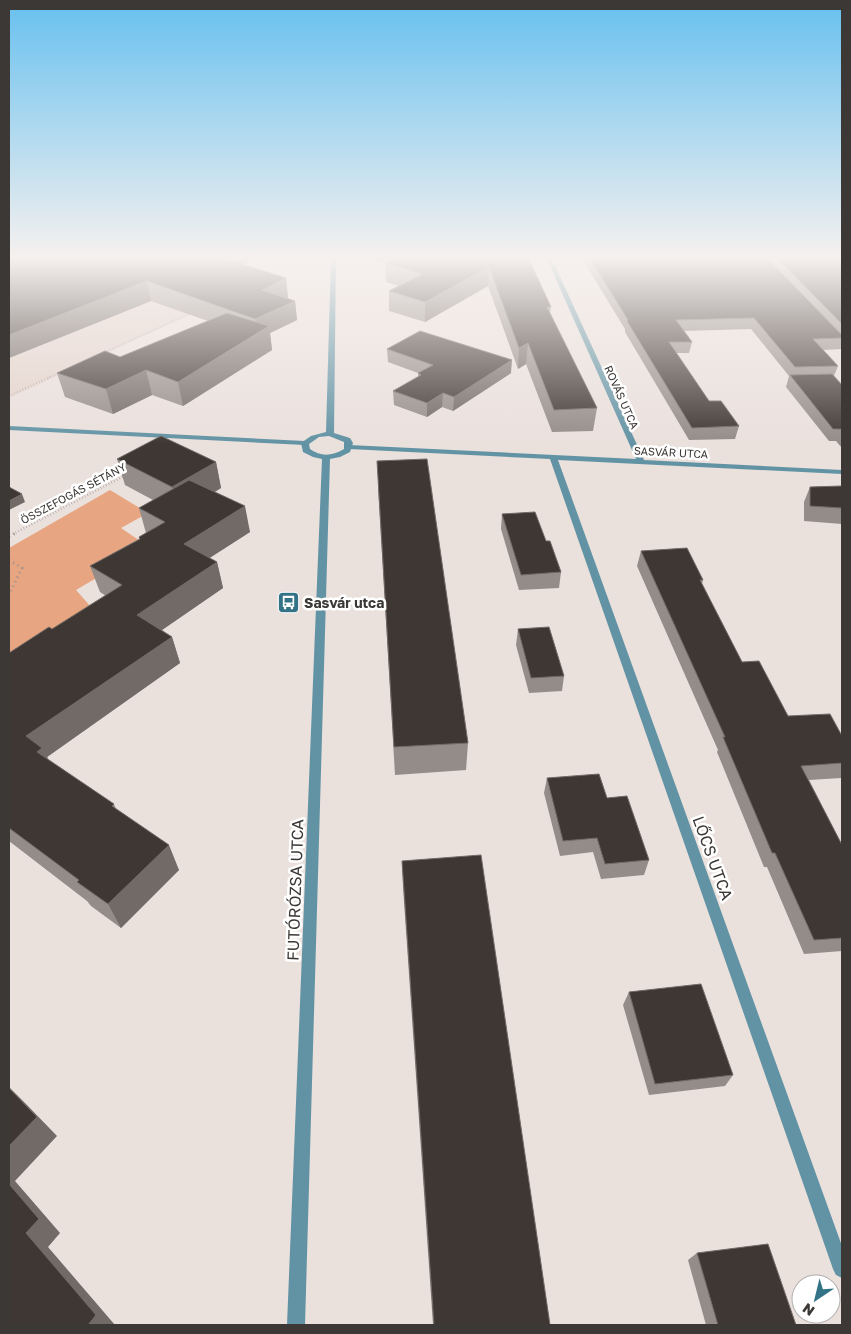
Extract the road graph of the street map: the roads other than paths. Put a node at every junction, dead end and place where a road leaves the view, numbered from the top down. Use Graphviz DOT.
graph roads {
  1 [pos="333,319"];
  2 [pos="576,319"];
  3 [pos="9,428"];
  4 [pos="330,434"];
  5 [pos="305,444"];
  6 [pos="349,447"];
  7 [pos="326,457"];
  8 [pos="553,457"];
  9 [pos="641,462"];
  10 [pos="842,472"];
  11 [pos="842,1269"];
  12 [pos="296,1325"];
  1 -- 4 [label="street"];
  2 -- 9 [label="street, ROVÁS UTCA"];
  3 -- 5 [label="street"];
  4 -- 5 [label="street"];
  4 -- 6 [label="street"];
  5 -- 7 [label="street"];
  6 -- 7 [label="street"];
  6 -- 8 [label="street, SASVÁR UTCA"];
  7 -- 12 [label="street, FUTÓRÓZSA UTCA"];
  8 -- 9 [label="street, SASVÁR UTCA"];
  8 -- 11 [label="street, LŐCS UTCA"];
  9 -- 10 [label="street, SASVÁR UTCA"];
}
